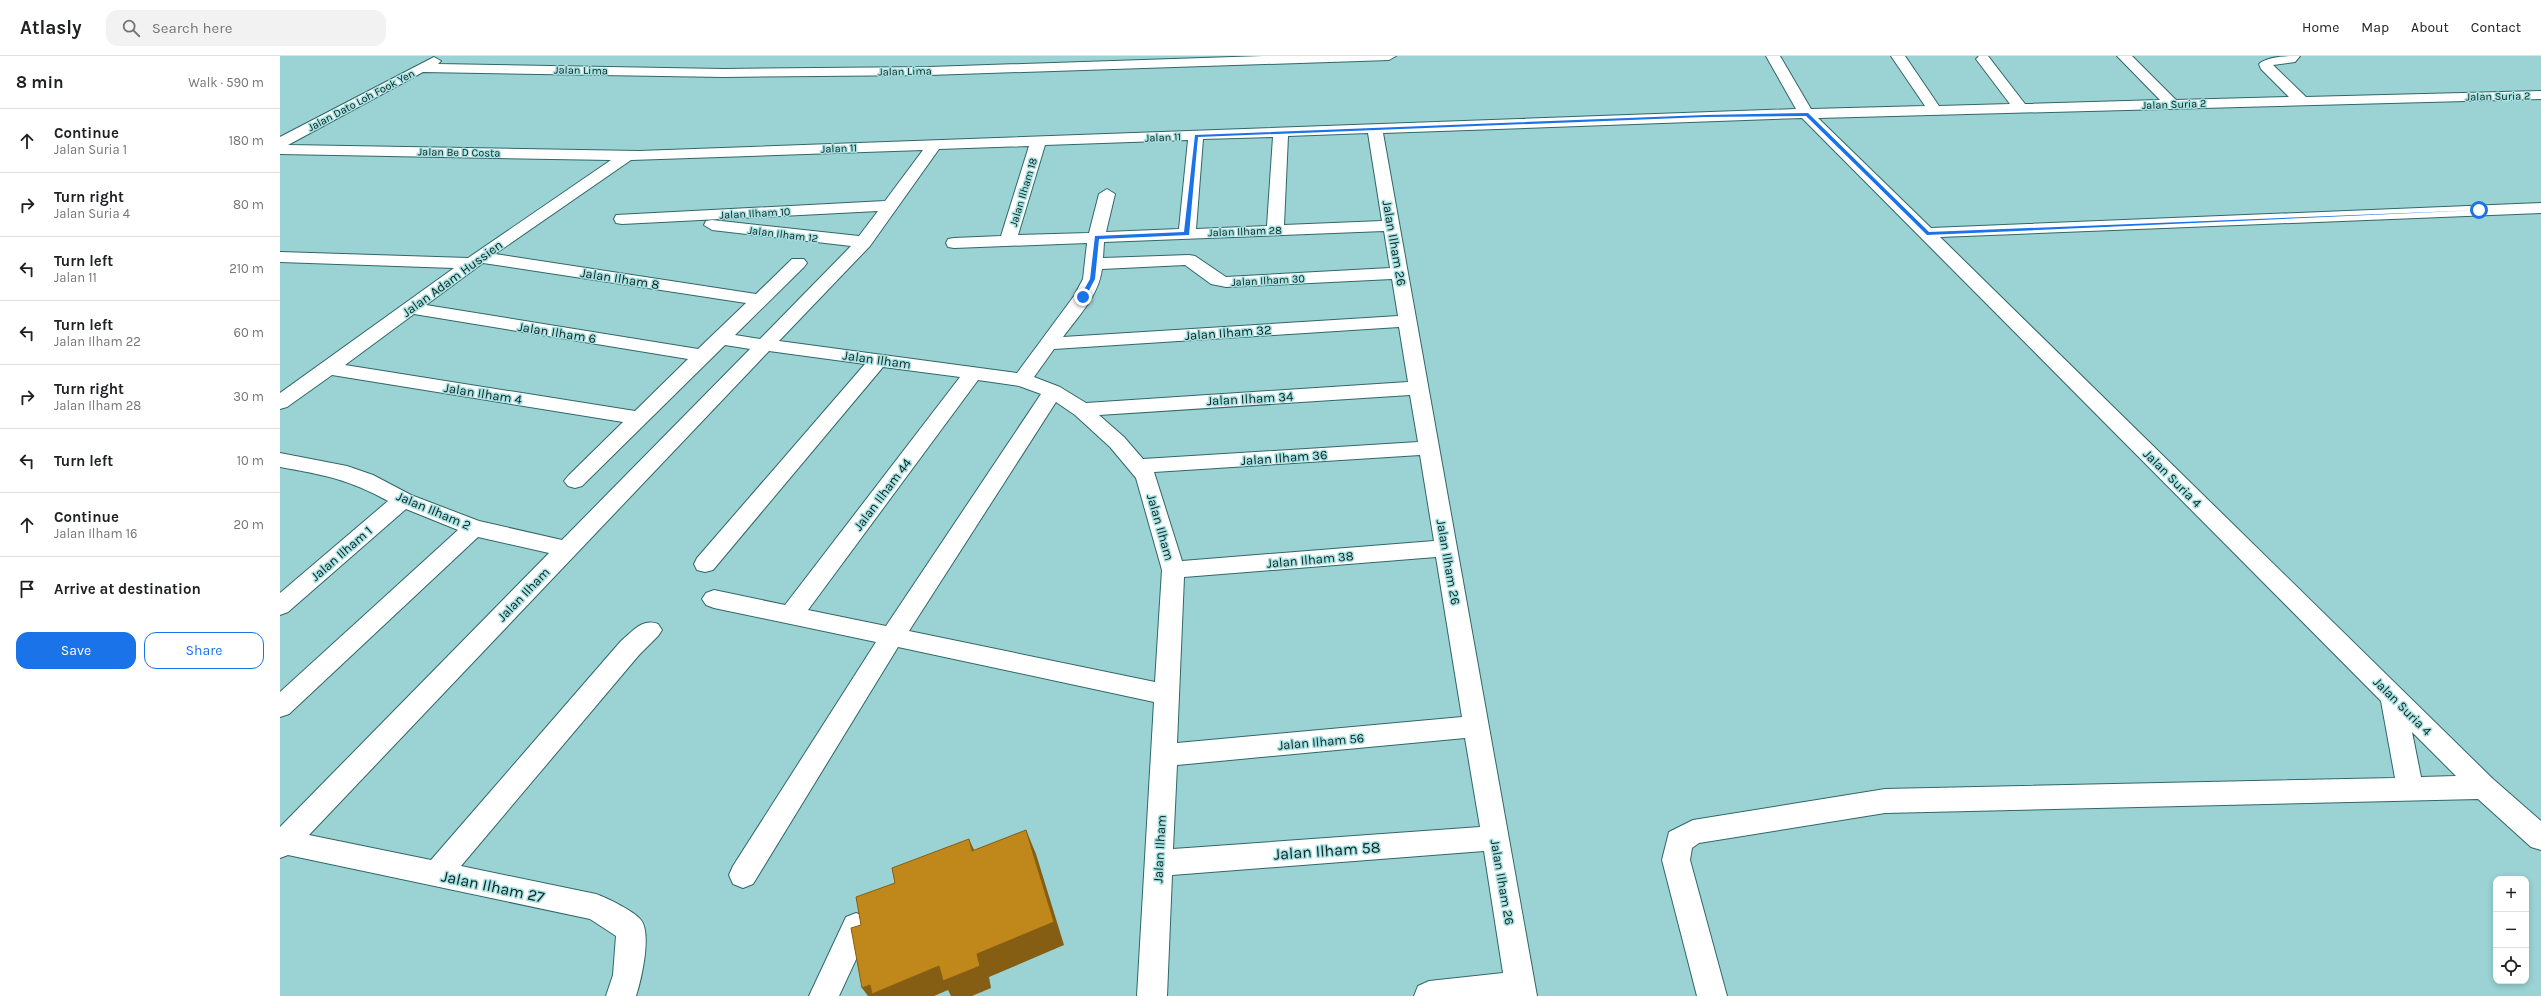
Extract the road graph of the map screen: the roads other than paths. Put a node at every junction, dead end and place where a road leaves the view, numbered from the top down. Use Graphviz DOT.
graph roads {
  1 [pos="442,56"];
  2 [pos="594,56"];
  3 [pos="945,56"];
  4 [pos="1065,56"];
  5 [pos="1389,56"];
  6 [pos="1773,56"];
  7 [pos="1898,56"];
  8 [pos="2124,56"];
  9 [pos="2293,56"];
  10 [pos="1179,59"];
  11 [pos="1983,59"];
  12 [pos="768,60"];
  13 [pos="1055,67"];
  14 [pos="421,68"];
  15 [pos="572,70"];
  16 [pos="929,71"];
  17 [pos="753,73"];
  18 [pos="2541,95"];
  19 [pos="2301,100"];
  20 [pos="2172,104"];
  21 [pos="2021,108"];
  22 [pos="1935,110"];
  23 [pos="1808,115"];
  24 [pos="1375,129"];
  25 [pos="1281,133"];
  26 [pos="1196,136"];
  27 [pos="1038,142"];
  28 [pos="280,143"];
  29 [pos="934,145"];
  30 [pos="280,149"];
  31 [pos="633,156"];
  32 [pos="1107,194"];
  33 [pos="889,206"];
  34 [pos="2541,208"];
  35 [pos="655,218"];
  36 [pos="622,219"];
  37 [pos="1392,226"];
  38 [pos="1275,230"];
  39 [pos="1927,233"];
  40 [pos="1187,234"];
  41 [pos="1096,237"];
  42 [pos="1008,241"];
  43 [pos="864,242"];
  44 [pos="954,243"];
  45 [pos="280,257"];
  46 [pos="476,260"];
  47 [pos="798,263"];
  48 [pos="1095,264"];
  49 [pos="1400,273"];
  50 [pos="760,300"];
  51 [pos="411,308"];
  52 [pos="1408,321"];
  53 [pos="720,339"];
  54 [pos="767,344"];
  55 [pos="1049,344"];
  56 [pos="703,356"];
  57 [pos="879,360"];
  58 [pos="327,368"];
  59 [pos="973,373"];
  60 [pos="1022,380"];
  61 [pos="1419,388"];
  62 [pos="1053,390"];
  63 [pos="280,403"];
  64 [pos="1082,410"];
  65 [pos="639,418"];
  66 [pos="1430,448"];
  67 [pos="280,460"];
  68 [pos="1138,466"];
  69 [pos="575,480"];
  70 [pos="403,500"];
  71 [pos="474,528"];
  72 [pos="1446,548"];
  73 [pos="566,549"];
  74 [pos="705,564"];
  75 [pos="1173,570"];
  76 [pos="714,599"];
  77 [pos="280,606"];
  78 [pos="791,615"];
  79 [pos="650,630"];
  80 [pos="892,637"];
  81 [pos="1167,695"];
  82 [pos="2393,697"];
  83 [pos="280,707"];
  84 [pos="1477,726"];
  85 [pos="1165,756"];
  86 [pos="2484,787"];
  87 [pos="2410,788"];
  88 [pos="1495,838"];
  89 [pos="2541,838"];
  90 [pos="282,844"];
  91 [pos="1158,863"];
  92 [pos="437,874"];
  93 [pos="742,875"];
  94 [pos="856,927"];
  95 [pos="1522,991"];
  96 [pos="621,996"];
  97 [pos="824,996"];
  98 [pos="1152,996"];
  99 [pos="1429,996"];
  100 [pos="1712,996"];
  1 -- 14 [label="street, Jalan Dato Loh Fook Yen"];
  2 -- 15 [label="street"];
  3 -- 16 [label="street"];
  4 -- 13 [label="street"];
  5 -- 10 [label="street, Jalan Lima"];
  6 -- 23 [label="street, Jalan Suria 4"];
  7 -- 22 [label="street"];
  8 -- 20 [label="street"];
  9 -- 19 [label="street"];
  10 -- 13 [label="street, Jalan Lima"];
  11 -- 21 [label="street"];
  12 -- 17 [label="street"];
  13 -- 16 [label="street, Jalan Lima"];
  14 -- 15 [label="street, Jalan Lima"];
  14 -- 28 [label="street, Jalan Dato Loh Fook Yen"];
  15 -- 17 [label="street, Jalan Lima"];
  16 -- 17 [label="street, Jalan Lima"];
  18 -- 19 [label="street, Jalan Suria 2"];
  19 -- 20 [label="street, Jalan Suria 2"];
  20 -- 21 [label="street, Jalan Suria 2"];
  21 -- 22 [label="street, Jalan Suria 2"];
  22 -- 23 [label="street, Jalan Suria 2"];
  23 -- 24 [label="street, Jalan 11"];
  23 -- 39 [label="street, Jalan Suria 4"];
  24 -- 25 [label="street, Jalan 11"];
  24 -- 37 [label="street, Jalan Ilham 26"];
  25 -- 26 [label="street, Jalan 11"];
  25 -- 38 [label="street"];
  26 -- 27 [label="street, Jalan 11"];
  26 -- 40 [label="street"];
  27 -- 29 [label="street, Jalan 11"];
  27 -- 42 [label="street, Jalan Ilham 18"];
  29 -- 31 [label="street, Jalan 11"];
  29 -- 33 [label="street, Jalan Ilham"];
  30 -- 31 [label="street, Jalan Be D Costa"];
  31 -- 46 [label="street, Jalan Adam Hussien"];
  32 -- 41 [label="street"];
  33 -- 35 [label="street, Jalan Ilham 10"];
  33 -- 43 [label="street, Jalan Ilham"];
  34 -- 39 [label="street"];
  35 -- 36 [label="street, Jalan Ilham 10"];
  35 -- 43 [label="street, Jalan Ilham 12"];
  37 -- 38 [label="street, Jalan Ilham 28"];
  37 -- 49 [label="street, Jalan Ilham 26"];
  38 -- 40 [label="street, Jalan Ilham 28"];
  39 -- 82 [label="street, Jalan Suria 4"];
  40 -- 41 [label="street, Jalan Ilham 28"];
  41 -- 42 [label="street, Jalan Ilham 28"];
  41 -- 48 [label="street"];
  42 -- 44 [label="street, Jalan Ilham 28"];
  43 -- 54 [label="street, Jalan Ilham"];
  45 -- 46 [label="street, Jalan Ilham 8"];
  46 -- 50 [label="street, Jalan Ilham 8"];
  46 -- 51 [label="street, Jalan Adam Hussien"];
  47 -- 50 [label="street"];
  48 -- 49 [label="street, Jalan Ilham 30"];
  48 -- 55 [label="street"];
  49 -- 52 [label="street, Jalan Ilham 26"];
  50 -- 53 [label="street"];
  51 -- 56 [label="street, Jalan Ilham 6"];
  51 -- 58 [label="street, Jalan Adam Hussien"];
  52 -- 55 [label="street, Jalan Ilham 32"];
  52 -- 61 [label="street, Jalan Ilham 26"];
  53 -- 54 [label="street"];
  53 -- 56 [label="street"];
  54 -- 57 [label="street, Jalan Ilham"];
  54 -- 73 [label="street, Jalan Ilham"];
  55 -- 60 [label="street"];
  56 -- 65 [label="street"];
  57 -- 59 [label="street, Jalan Ilham"];
  57 -- 74 [label="street"];
  58 -- 63 [label="street, Jalan Adam Hussien"];
  58 -- 65 [label="street, Jalan Ilham 4"];
  59 -- 60 [label="street, Jalan Ilham"];
  59 -- 78 [label="street, Jalan Ilham 44"];
  60 -- 62 [label="street, Jalan Ilham"];
  61 -- 64 [label="street, Jalan Ilham 34"];
  61 -- 66 [label="street, Jalan Ilham 26"];
  62 -- 64 [label="street, Jalan Ilham"];
  62 -- 80 [label="street"];
  64 -- 68 [label="street, Jalan Ilham"];
  65 -- 69 [label="street"];
  66 -- 68 [label="street, Jalan Ilham 36"];
  66 -- 72 [label="street, Jalan Ilham 26"];
  67 -- 70 [label="street, Jalan Ilham 2"];
  68 -- 75 [label="street, Jalan Ilham"];
  70 -- 71 [label="street, Jalan Ilham 2"];
  70 -- 77 [label="street, Jalan Ilham 1"];
  71 -- 73 [label="street, Jalan Ilham 2"];
  71 -- 83 [label="street"];
  72 -- 75 [label="street, Jalan Ilham 38"];
  72 -- 84 [label="street, Jalan Ilham 26"];
  73 -- 90 [label="street, Jalan Ilham"];
  75 -- 81 [label="street, Jalan Ilham"];
  76 -- 78 [label="street"];
  78 -- 80 [label="street"];
  79 -- 92 [label="street"];
  80 -- 81 [label="street"];
  80 -- 93 [label="street"];
  81 -- 85 [label="street, Jalan Ilham"];
  82 -- 86 [label="street, Jalan Suria 4"];
  82 -- 87 [label="street"];
  84 -- 85 [label="street, Jalan Ilham 56"];
  84 -- 88 [label="street, Jalan Ilham 26"];
  85 -- 91 [label="street, Jalan Ilham"];
  86 -- 87 [label="street"];
  86 -- 89 [label="street, Jalan Suria 4"];
  87 -- 100 [label="street"];
  88 -- 91 [label="street, Jalan Ilham 58"];
  88 -- 95 [label="street, Jalan Ilham 26"];
  90 -- 92 [label="street, Jalan Ilham 27"];
  91 -- 98 [label="street, Jalan Ilham"];
  92 -- 96 [label="street, Jalan Ilham 27"];
  94 -- 97 [label="street"];
  95 -- 99 [label="street"];
}
